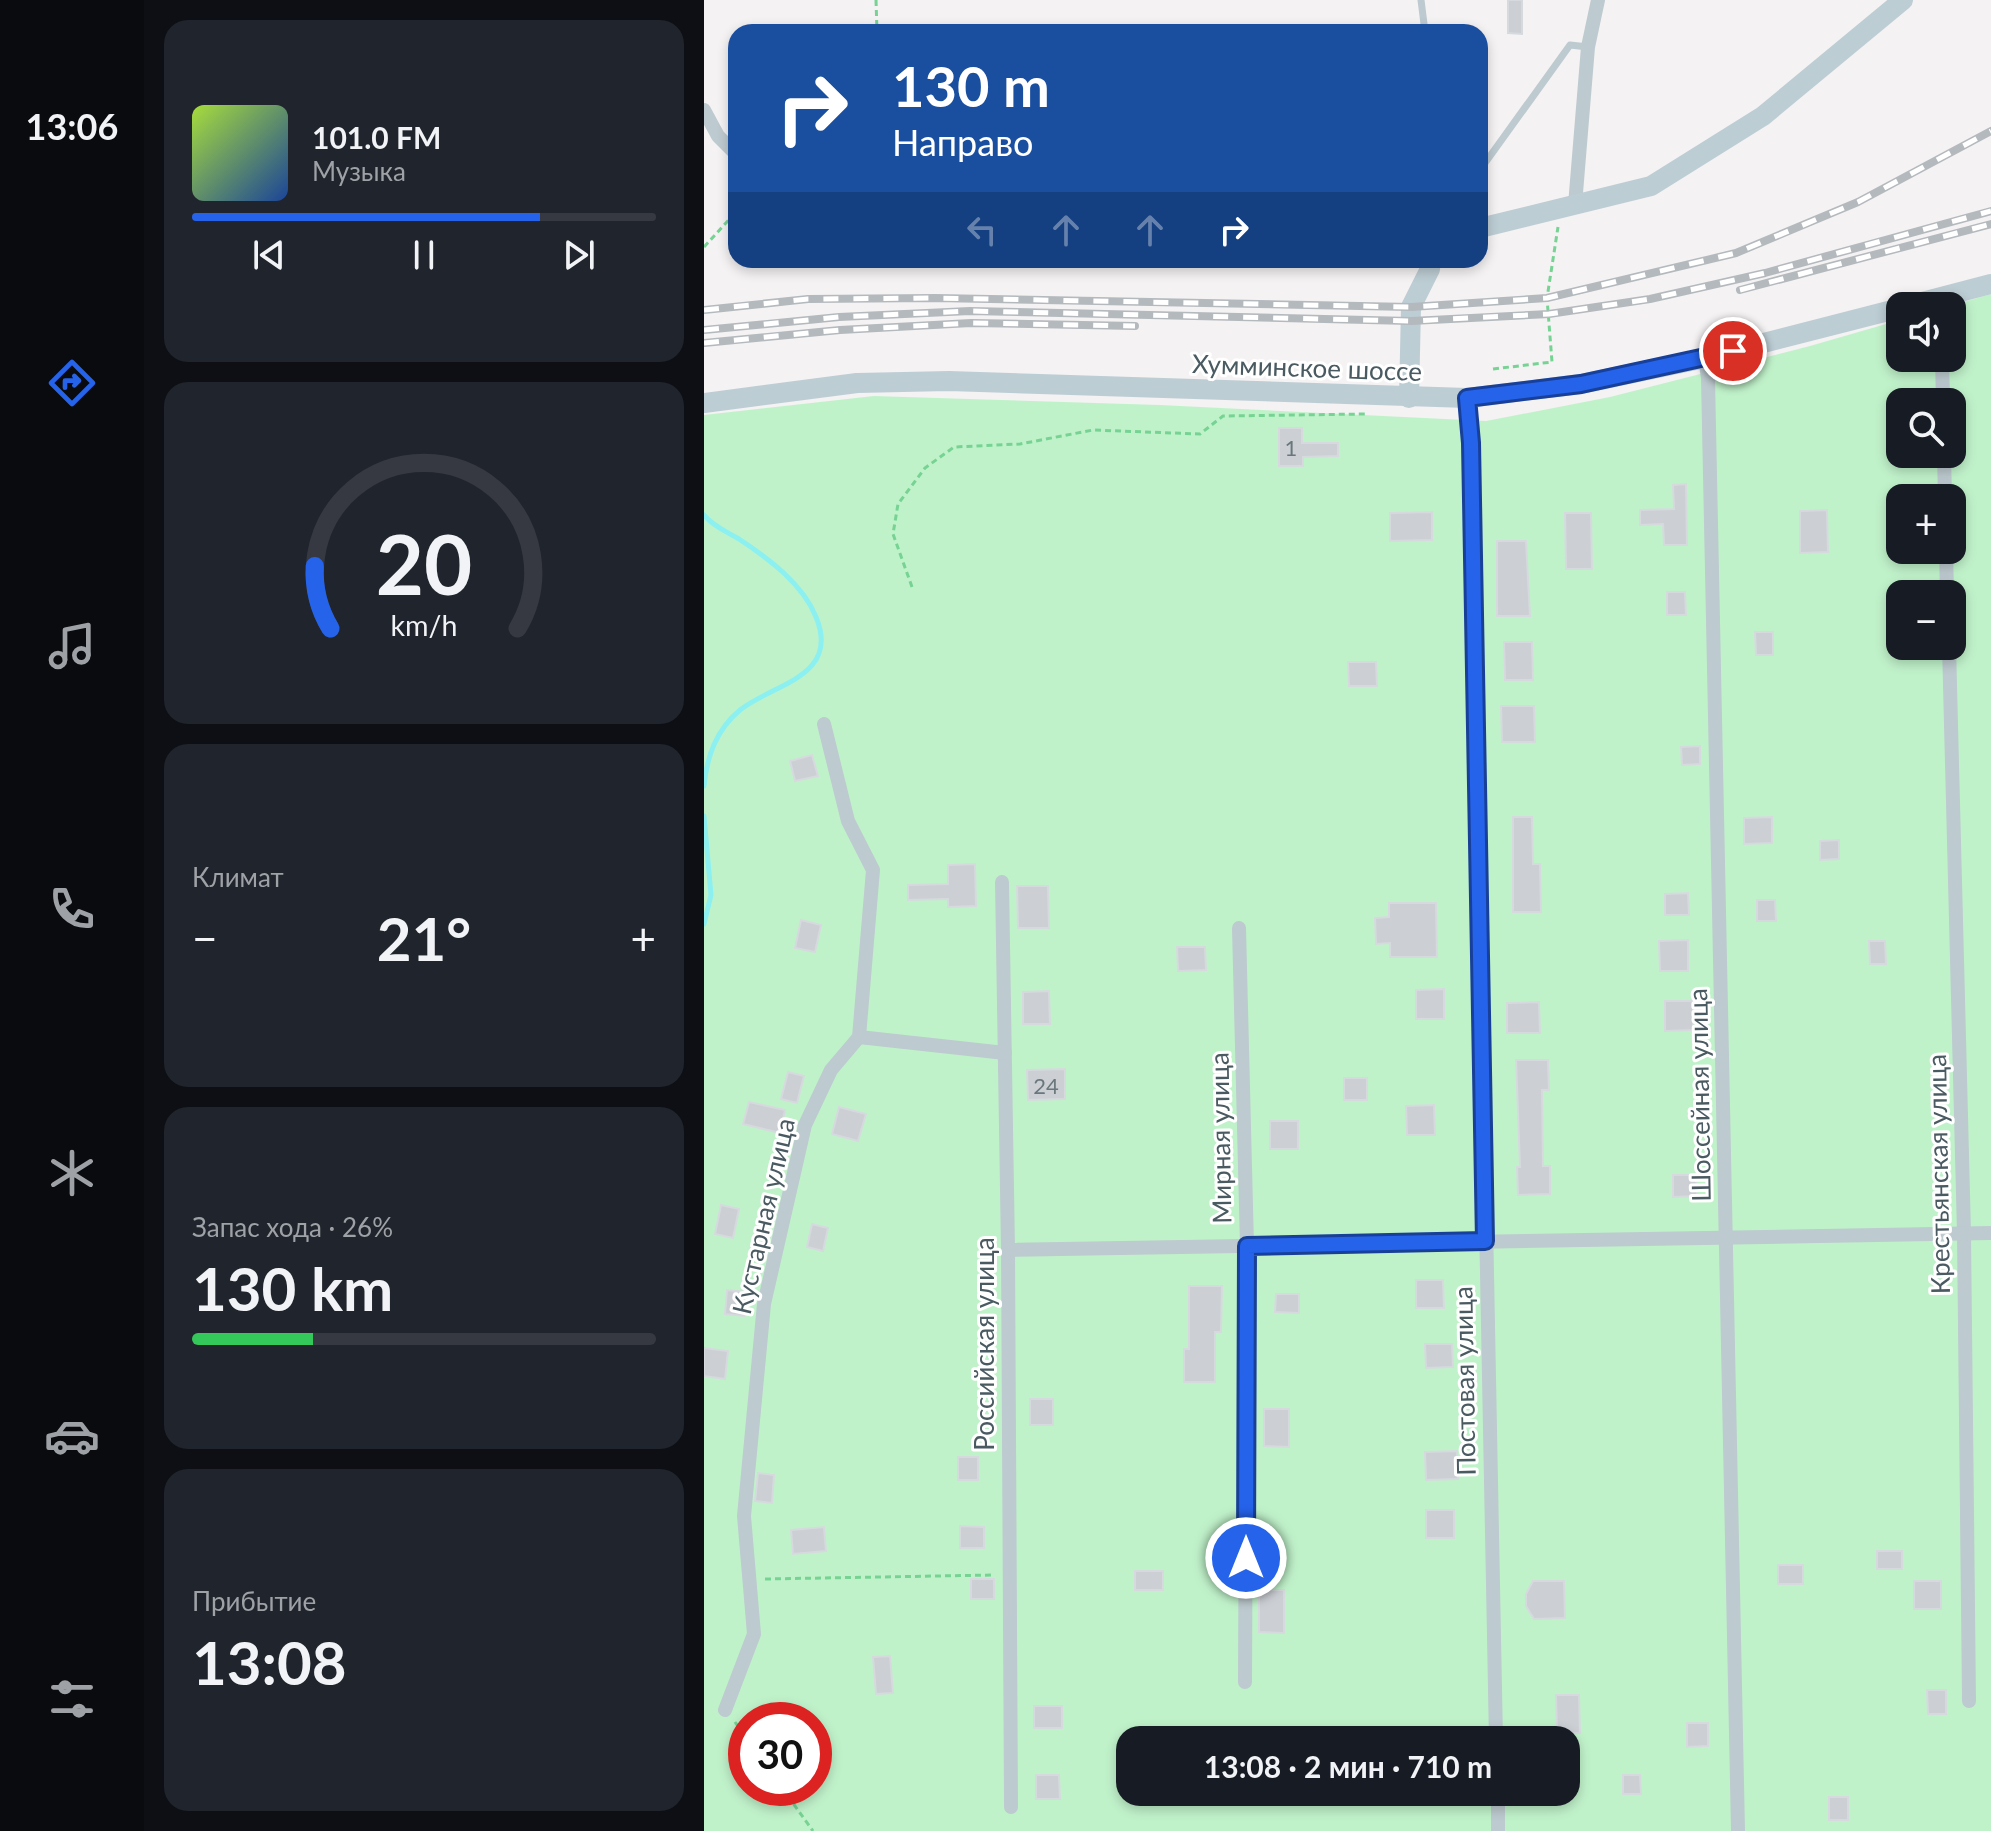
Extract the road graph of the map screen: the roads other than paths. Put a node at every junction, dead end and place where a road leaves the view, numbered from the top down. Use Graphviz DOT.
graph roads {
  1 [pos="1421,0"];
  2 [pos="1598,0"];
  3 [pos="1903,0"];
  4 [pos="1424,24"];
  5 [pos="1588,47"];
  6 [pos="704,110"];
  7 [pos="728,146"];
  8 [pos="1488,159"];
  9 [pos="1569,206"];
  10 [pos="1488,226"];
  11 [pos="1430,268"];
  12 [pos="1991,284"];
  13 [pos="1966,292"];
  14 [pos="1886,312"];
  15 [pos="1705,358"];
  16 [pos="1409,398"];
  17 [pos="1467,398"];
  18 [pos="704,403"];
  19 [pos="1949,660"];
  20 [pos="824,724"];
  21 [pos="1002,882"];
  22 [pos="1239,928"];
  23 [pos="859,1037"];
  24 [pos="1005,1053"];
  25 [pos="1964,1233"];
  26 [pos="1991,1233"];
  27 [pos="1725,1237"];
  28 [pos="1485,1241"];
  29 [pos="1247,1246"];
  30 [pos="1008,1250"];
  31 [pos="1245,1682"];
  32 [pos="1969,1701"];
  33 [pos="725,1710"];
  34 [pos="1496,1726"];
  35 [pos="1498,1806"];
  36 [pos="1011,1807"];
  37 [pos="1498,1831"];
  38 [pos="1738,1831"];
  1 -- 4 [label="lane"];
  2 -- 5 [label="street"];
  3 -- 9 [label="main road"];
  5 -- 8 [label="lane"];
  5 -- 9 [label="street"];
  6 -- 7 [label="street"];
  9 -- 10 [label="main road"];
  11 -- 16 [label="main road"];
  12 -- 13 [label="main road"];
  14 -- 15 [label="main road, Хумминское шоссе"];
  15 -- 17 [label="main road, Хумминское шоссе"];
  15 -- 27 [label="street, Шоссейная улица"];
  16 -- 17 [label="main road, Хумминское шоссе"];
  16 -- 18 [label="main road, Хумминское шоссе"];
  17 -- 28 [label="street, Постовая улица"];
  19 -- 25 [label="street, Крестьянская улица"];
  20 -- 23 [label="street"];
  21 -- 24 [label="street, Российская улица"];
  22 -- 29 [label="street, Мирная улица"];
  23 -- 24 [label="street"];
  23 -- 33 [label="street, Кустарная улица"];
  24 -- 30 [label="street, Российская улица"];
  25 -- 26 [label="street"];
  25 -- 27 [label="street"];
  25 -- 32 [label="street, Крестьянская улица"];
  27 -- 28 [label="street"];
  27 -- 38 [label="street, Шоссейная улица"];
  28 -- 29 [label="street"];
  28 -- 34 [label="street, Постовая улица"];
  29 -- 30 [label="street"];
  29 -- 31 [label="street, Мирная улица"];
  30 -- 36 [label="street, Российская улица"];
  35 -- 37 [label="street"];
}
